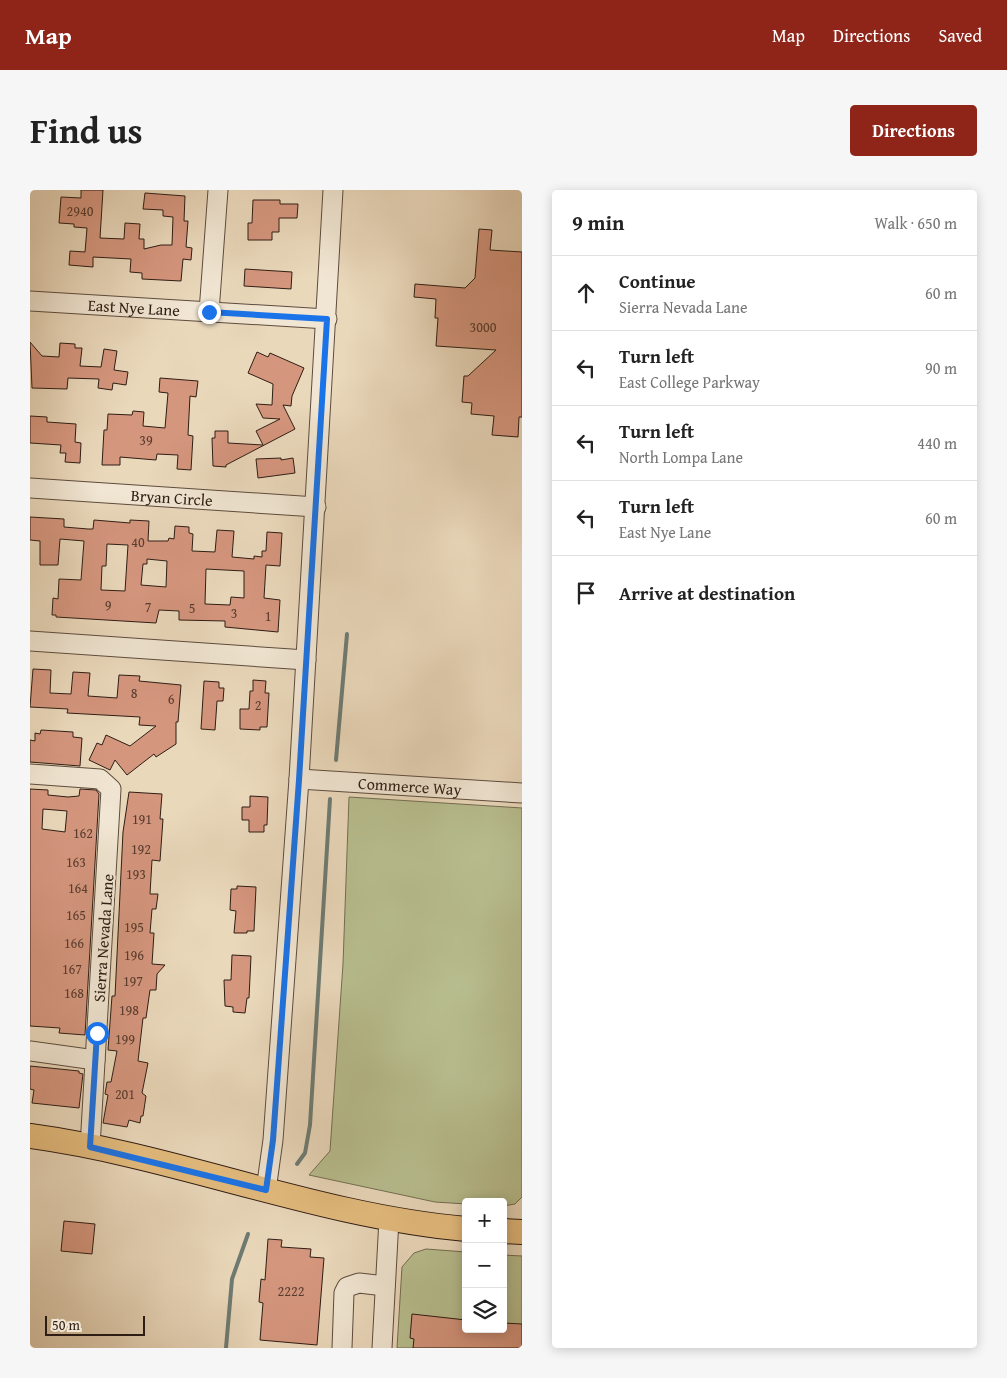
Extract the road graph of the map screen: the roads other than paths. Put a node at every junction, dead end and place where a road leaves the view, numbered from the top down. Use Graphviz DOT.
graph roads {
  1 [pos="218,190"];
  2 [pos="333,190"];
  3 [pos="30,301"];
  4 [pos="209,312"];
  5 [pos="327,319"];
  6 [pos="30,488"];
  7 [pos="316,507"];
  8 [pos="30,641"];
  9 [pos="306,660"];
  10 [pos="30,774"];
  11 [pos="299,780"];
  12 [pos="522,793"];
  13 [pos="30,1052"];
  14 [pos="95,1060"];
  15 [pos="30,1136"];
  16 [pos="90,1147"];
  17 [pos="266,1190"];
  18 [pos="389,1219"];
  19 [pos="462,1228"];
  20 [pos="507,1231"];
  21 [pos="522,1232"];
  22 [pos="385,1286"];
  23 [pos="342,1348"];
  24 [pos="382,1348"];
  1 -- 4 [label="street"];
  2 -- 5 [label="street"];
  3 -- 4 [label="street, East Nye Lane"];
  4 -- 5 [label="street, East Nye Lane"];
  5 -- 7 [label="street"];
  6 -- 7 [label="street, Bryan Circle"];
  7 -- 9 [label="street"];
  8 -- 9 [label="street"];
  9 -- 11 [label="street"];
  10 -- 14 [label="street, Sierra Nevada Lane"];
  11 -- 12 [label="street, Commerce Way"];
  11 -- 17 [label="street"];
  13 -- 14 [label="street"];
  14 -- 16 [label="street, Sierra Nevada Lane"];
  15 -- 16 [label="main road"];
  16 -- 17 [label="main road"];
  17 -- 18 [label="main road"];
  18 -- 19 [label="main road"];
  18 -- 22 [label="street"];
  20 -- 21 [label="main road"];
  22 -- 23 [label="street"];
  22 -- 24 [label="street"];
}
